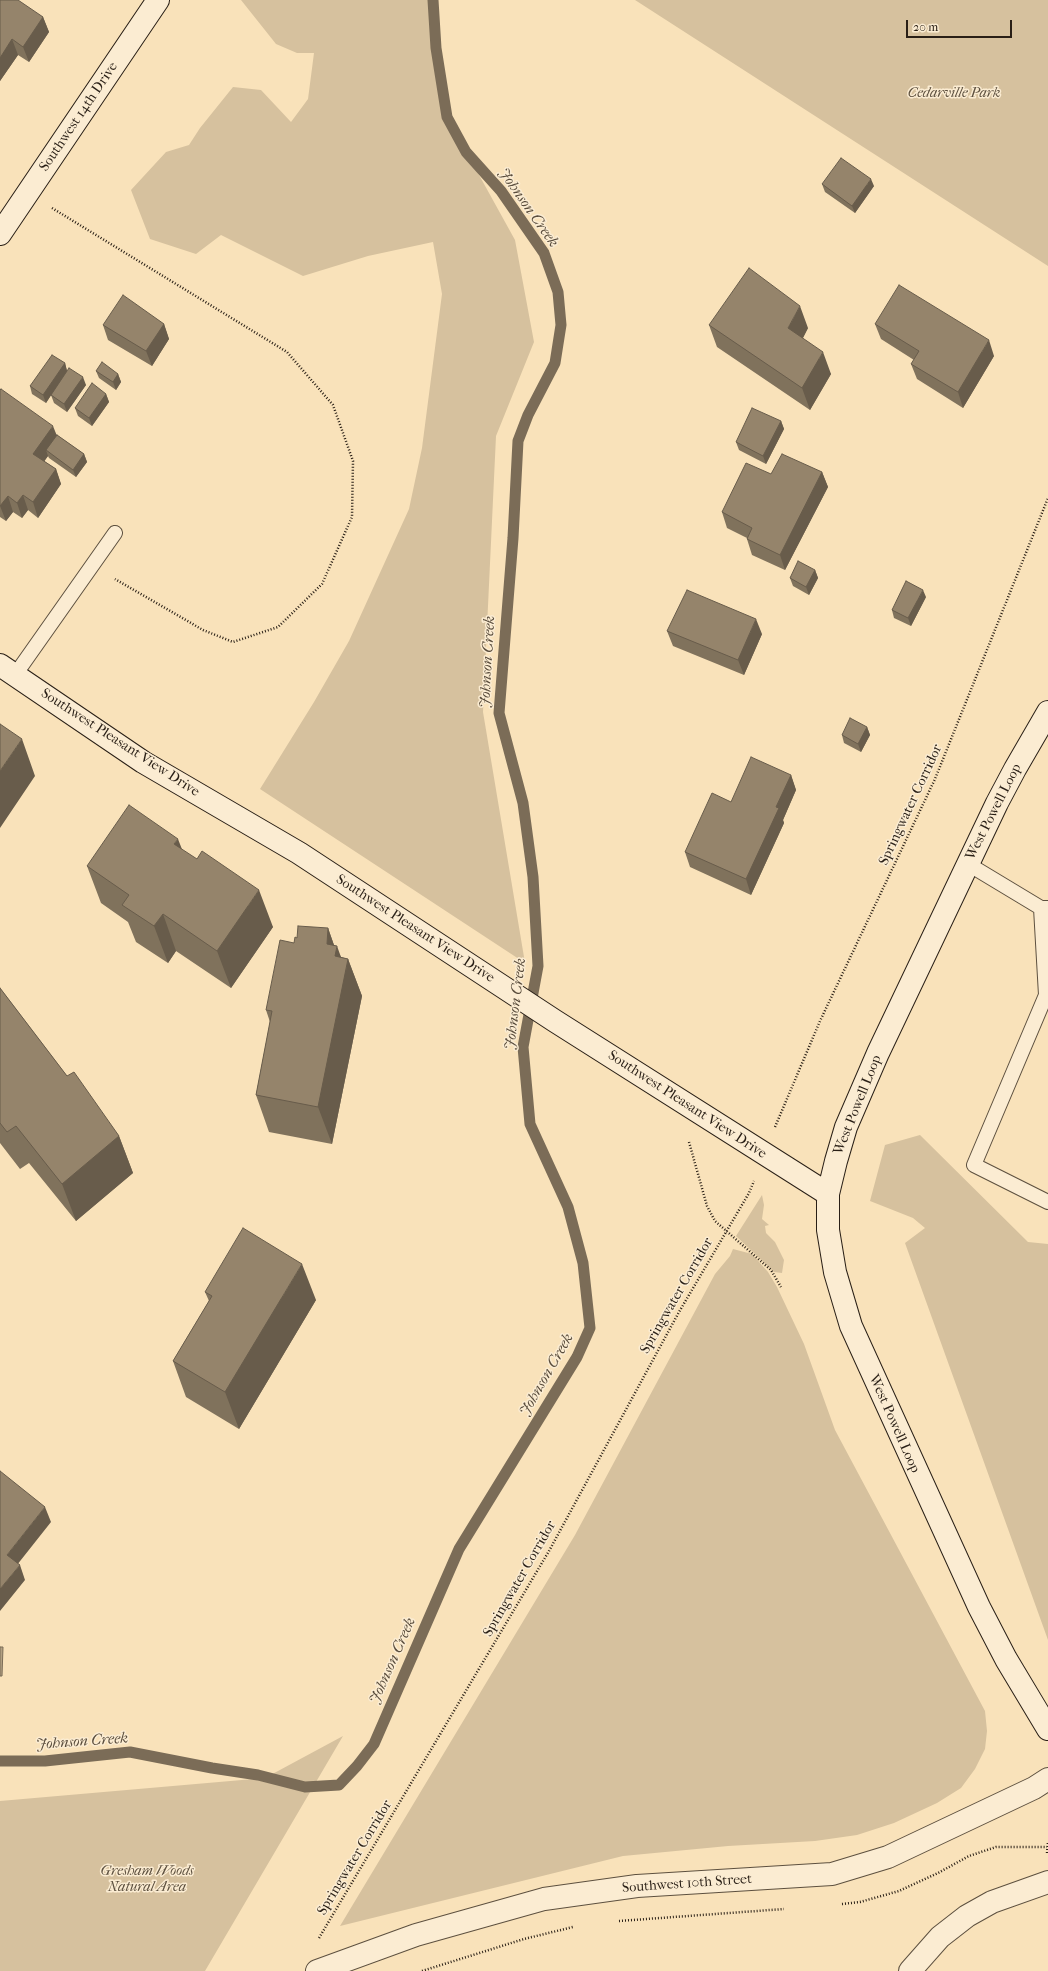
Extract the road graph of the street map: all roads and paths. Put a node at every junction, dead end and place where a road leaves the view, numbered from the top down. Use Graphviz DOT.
graph roads {
  1 [pos="158,0"];
  2 [pos="58,212"];
  3 [pos="0,234"];
  4 [pos="1048,498"];
  5 [pos="115,533"];
  6 [pos="92,565"];
  7 [pos="7,670"];
  8 [pos="1048,712"];
  9 [pos="968,864"];
  10 [pos="1044,908"];
  11 [pos="1047,995"];
  12 [pos="680,1101"];
  13 [pos="780,1116"];
  14 [pos="749,1193"];
  15 [pos="828,1194"];
  16 [pos="1048,1202"];
  17 [pos="726,1231"];
  18 [pos="781,1287"];
  19 [pos="1048,1729"];
  20 [pos="1048,1779"];
  21 [pos="1048,1882"];
  22 [pos="315,1944"];
  23 [pos="317,1971"];
  24 [pos="910,1971"];
  1 -- 3 [label="street, Southwest 14th Drive"];
  2 -- 6 [label="path"];
  4 -- 13 [label="path, Springwater Corridor"];
  5 -- 6 [label="lane"];
  6 -- 7 [label="lane"];
  7 -- 12 [label="street, Southwest Pleasant View Drive"];
  8 -- 9 [label="street, West Powell Loop"];
  9 -- 10 [label="lane"];
  9 -- 15 [label="street, West Powell Loop"];
  10 -- 11 [label="lane"];
  11 -- 16 [label="lane"];
  12 -- 15 [label="street, Southwest Pleasant View Drive"];
  12 -- 17 [label="path"];
  14 -- 17 [label="path, Springwater Corridor"];
  15 -- 19 [label="street, West Powell Loop"];
  17 -- 18 [label="path"];
  17 -- 22 [label="path, Springwater Corridor"];
  20 -- 23 [label="street, Southwest 10th Street"];
  21 -- 24 [label="street"];
}
